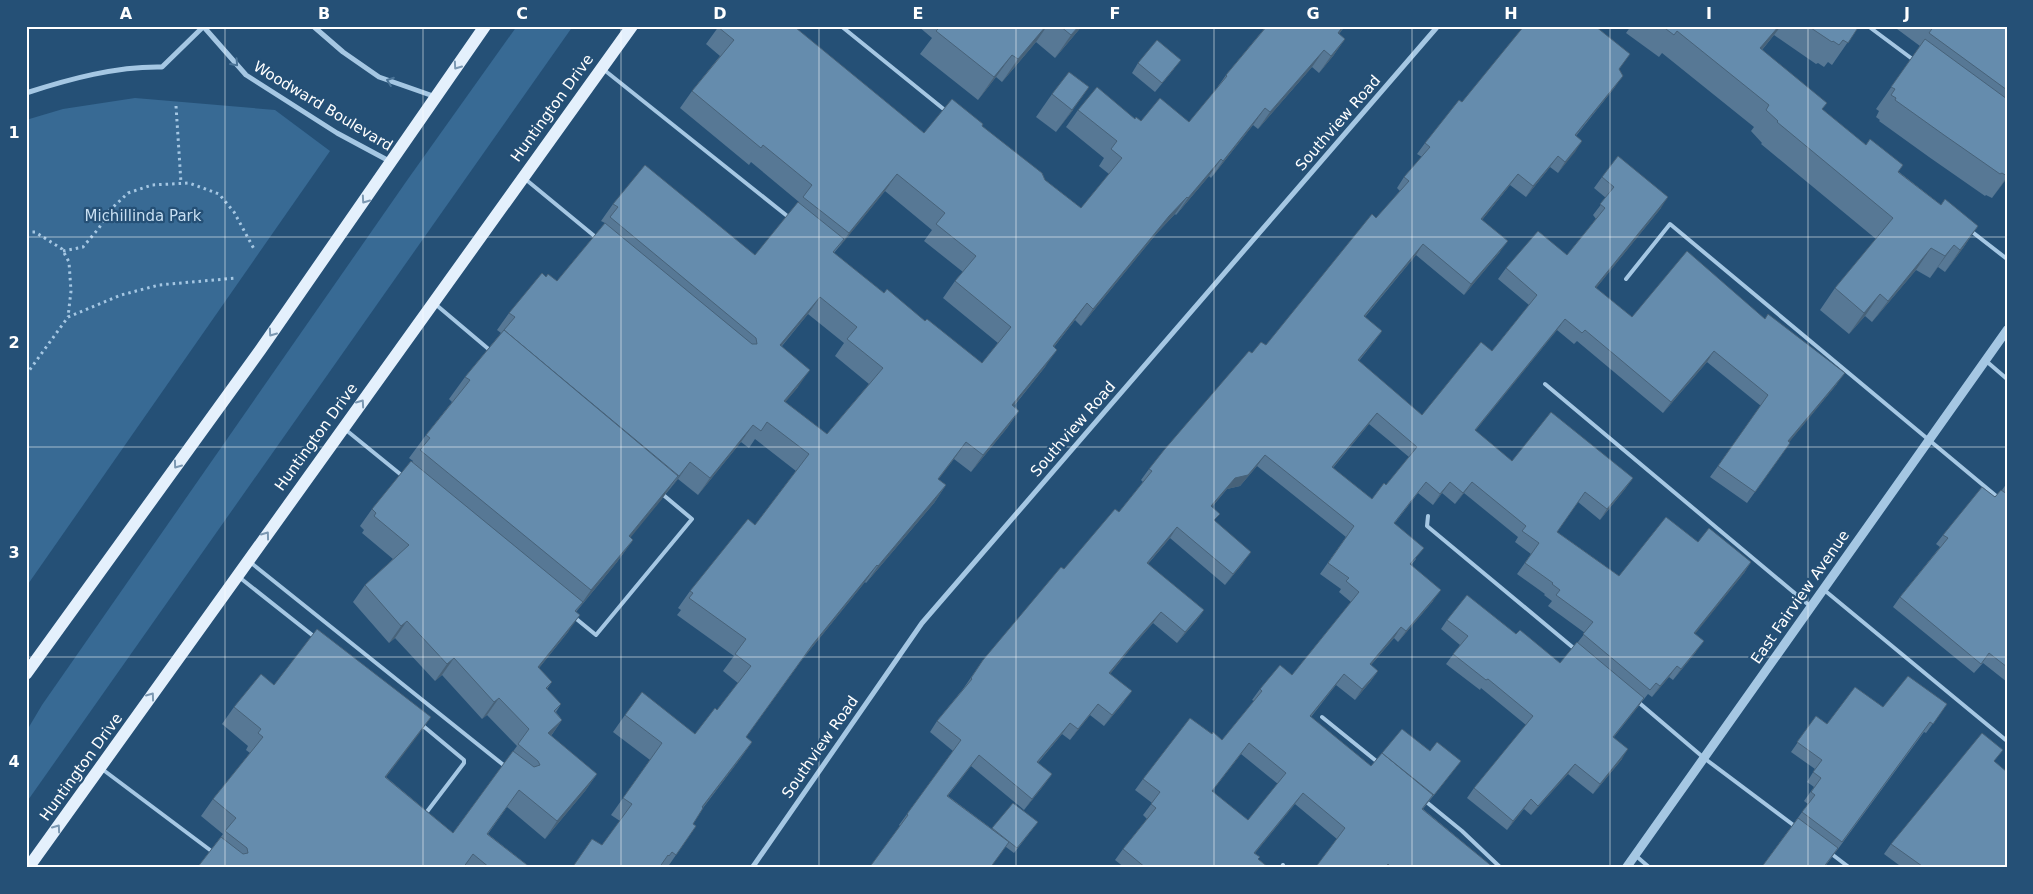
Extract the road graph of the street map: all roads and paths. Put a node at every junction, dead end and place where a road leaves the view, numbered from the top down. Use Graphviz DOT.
graph roads {
  1 [pos="313,26"];
  2 [pos="485,26"];
  3 [pos="632,26"];
  4 [pos="841,26"];
  5 [pos="1438,26"];
  6 [pos="1868,26"];
  7 [pos="203,27"];
  8 [pos="1921,65"];
  9 [pos="602,67"];
  10 [pos="26,93"];
  11 [pos="436,97"];
  12 [pos="176,106"];
  13 [pos="948,112"];
  14 [pos="392,162"];
  15 [pos="523,176"];
  16 [pos="181,183"];
  17 [pos="796,223"];
  18 [pos="1968,228"];
  19 [pos="26,232"];
  20 [pos="601,241"];
  21 [pos="254,249"];
  22 [pos="63,251"];
  23 [pos="2007,259"];
  24 [pos="236,278"];
  25 [pos="1626,279"];
  26 [pos="433,302"];
  27 [pos="68,317"];
  28 [pos="2003,338"];
  29 [pos="495,355"];
  30 [pos="1985,360"];
  31 [pos="26,375"];
  32 [pos="2007,379"];
  33 [pos="1545,384"];
  34 [pos="343,427"];
  35 [pos="1929,440"];
  36 [pos="409,481"];
  37 [pos="654,487"];
  38 [pos="2007,505"];
  39 [pos="1428,516"];
  40 [pos="248,561"];
  41 [pos="238,576"];
  42 [pos="1823,589"];
  43 [pos="1810,606"];
  44 [pos="566,610"];
  45 [pos="317,640"];
  46 [pos="1578,651"];
  47 [pos="26,674"];
  48 [pos="1631,695"];
  49 [pos="1322,717"];
  50 [pos="419,723"];
  51 [pos="2007,740"];
  52 [pos="1704,758"];
  53 [pos="1381,765"];
  54 [pos="100,767"];
  55 [pos="508,769"];
  56 [pos="1418,795"];
  57 [pos="426,813"];
  58 [pos="1797,828"];
  59 [pos="1827,851"];
  60 [pos="218,856"];
  61 [pos="1635,856"];
  62 [pos="28,868"];
  63 [pos="752,868"];
  64 [pos="1501,868"];
  65 [pos="1626,868"];
  66 [pos="1650,868"];
  67 [pos="1850,868"];
  11 -- 1 [label="street, one-way"];
  2 -- 11 [label="main road, one-way"];
  3 -- 9 [label="main road, Huntington Drive"];
  4 -- 13 [label="lane"];
  5 -- 63 [label="street, Southview Road"];
  6 -- 8 [label="lane"];
  7 -- 10 [label="street"];
  7 -- 14 [label="street, Woodward Boulevard, one-way"];
  9 -- 15 [label="main road, Huntington Drive"];
  9 -- 17 [label="lane"];
  11 -- 14 [label="main road"];
  12 -- 16 [label="path"];
  14 -- 47 [label="main road, one-way"];
  15 -- 20 [label="lane"];
  15 -- 26 [label="main road, Huntington Drive"];
  16 -- 21 [label="path"];
  16 -- 22 [label="path"];
  18 -- 23 [label="lane"];
  19 -- 22 [label="path"];
  22 -- 27 [label="path"];
  24 -- 27 [label="path"];
  25 -- 35 [label="lane"];
  26 -- 29 [label="lane"];
  34 -- 26 [label="main road, Huntington Drive, one-way"];
  27 -- 31 [label="path"];
  28 -- 30 [label="street, East Fairview Avenue"];
  30 -- 32 [label="lane"];
  30 -- 35 [label="street, East Fairview Avenue"];
  33 -- 43 [label="lane"];
  34 -- 36 [label="lane"];
  40 -- 34 [label="main road, Huntington Drive, one-way"];
  35 -- 38 [label="lane"];
  35 -- 42 [label="street, East Fairview Avenue"];
  37 -- 44 [label="lane"];
  39 -- 46 [label="lane"];
  40 -- 41 [label="main road, Huntington Drive"];
  40 -- 55 [label="lane"];
  41 -- 45 [label="lane"];
  54 -- 41 [label="main road, Huntington Drive, one-way"];
  42 -- 43 [label="street, East Fairview Avenue"];
  42 -- 51 [label="lane"];
  43 -- 52 [label="street, East Fairview Avenue"];
  48 -- 52 [label="lane"];
  49 -- 53 [label="lane"];
  50 -- 57 [label="lane"];
  52 -- 58 [label="lane"];
  52 -- 61 [label="street, East Fairview Avenue"];
  54 -- 60 [label="lane"];
  62 -- 54 [label="main road, Huntington Drive, one-way"];
  56 -- 64 [label="lane"];
  59 -- 67 [label="lane"];
  61 -- 65 [label="street, East Fairview Avenue"];
  61 -- 66 [label="lane"];
}
